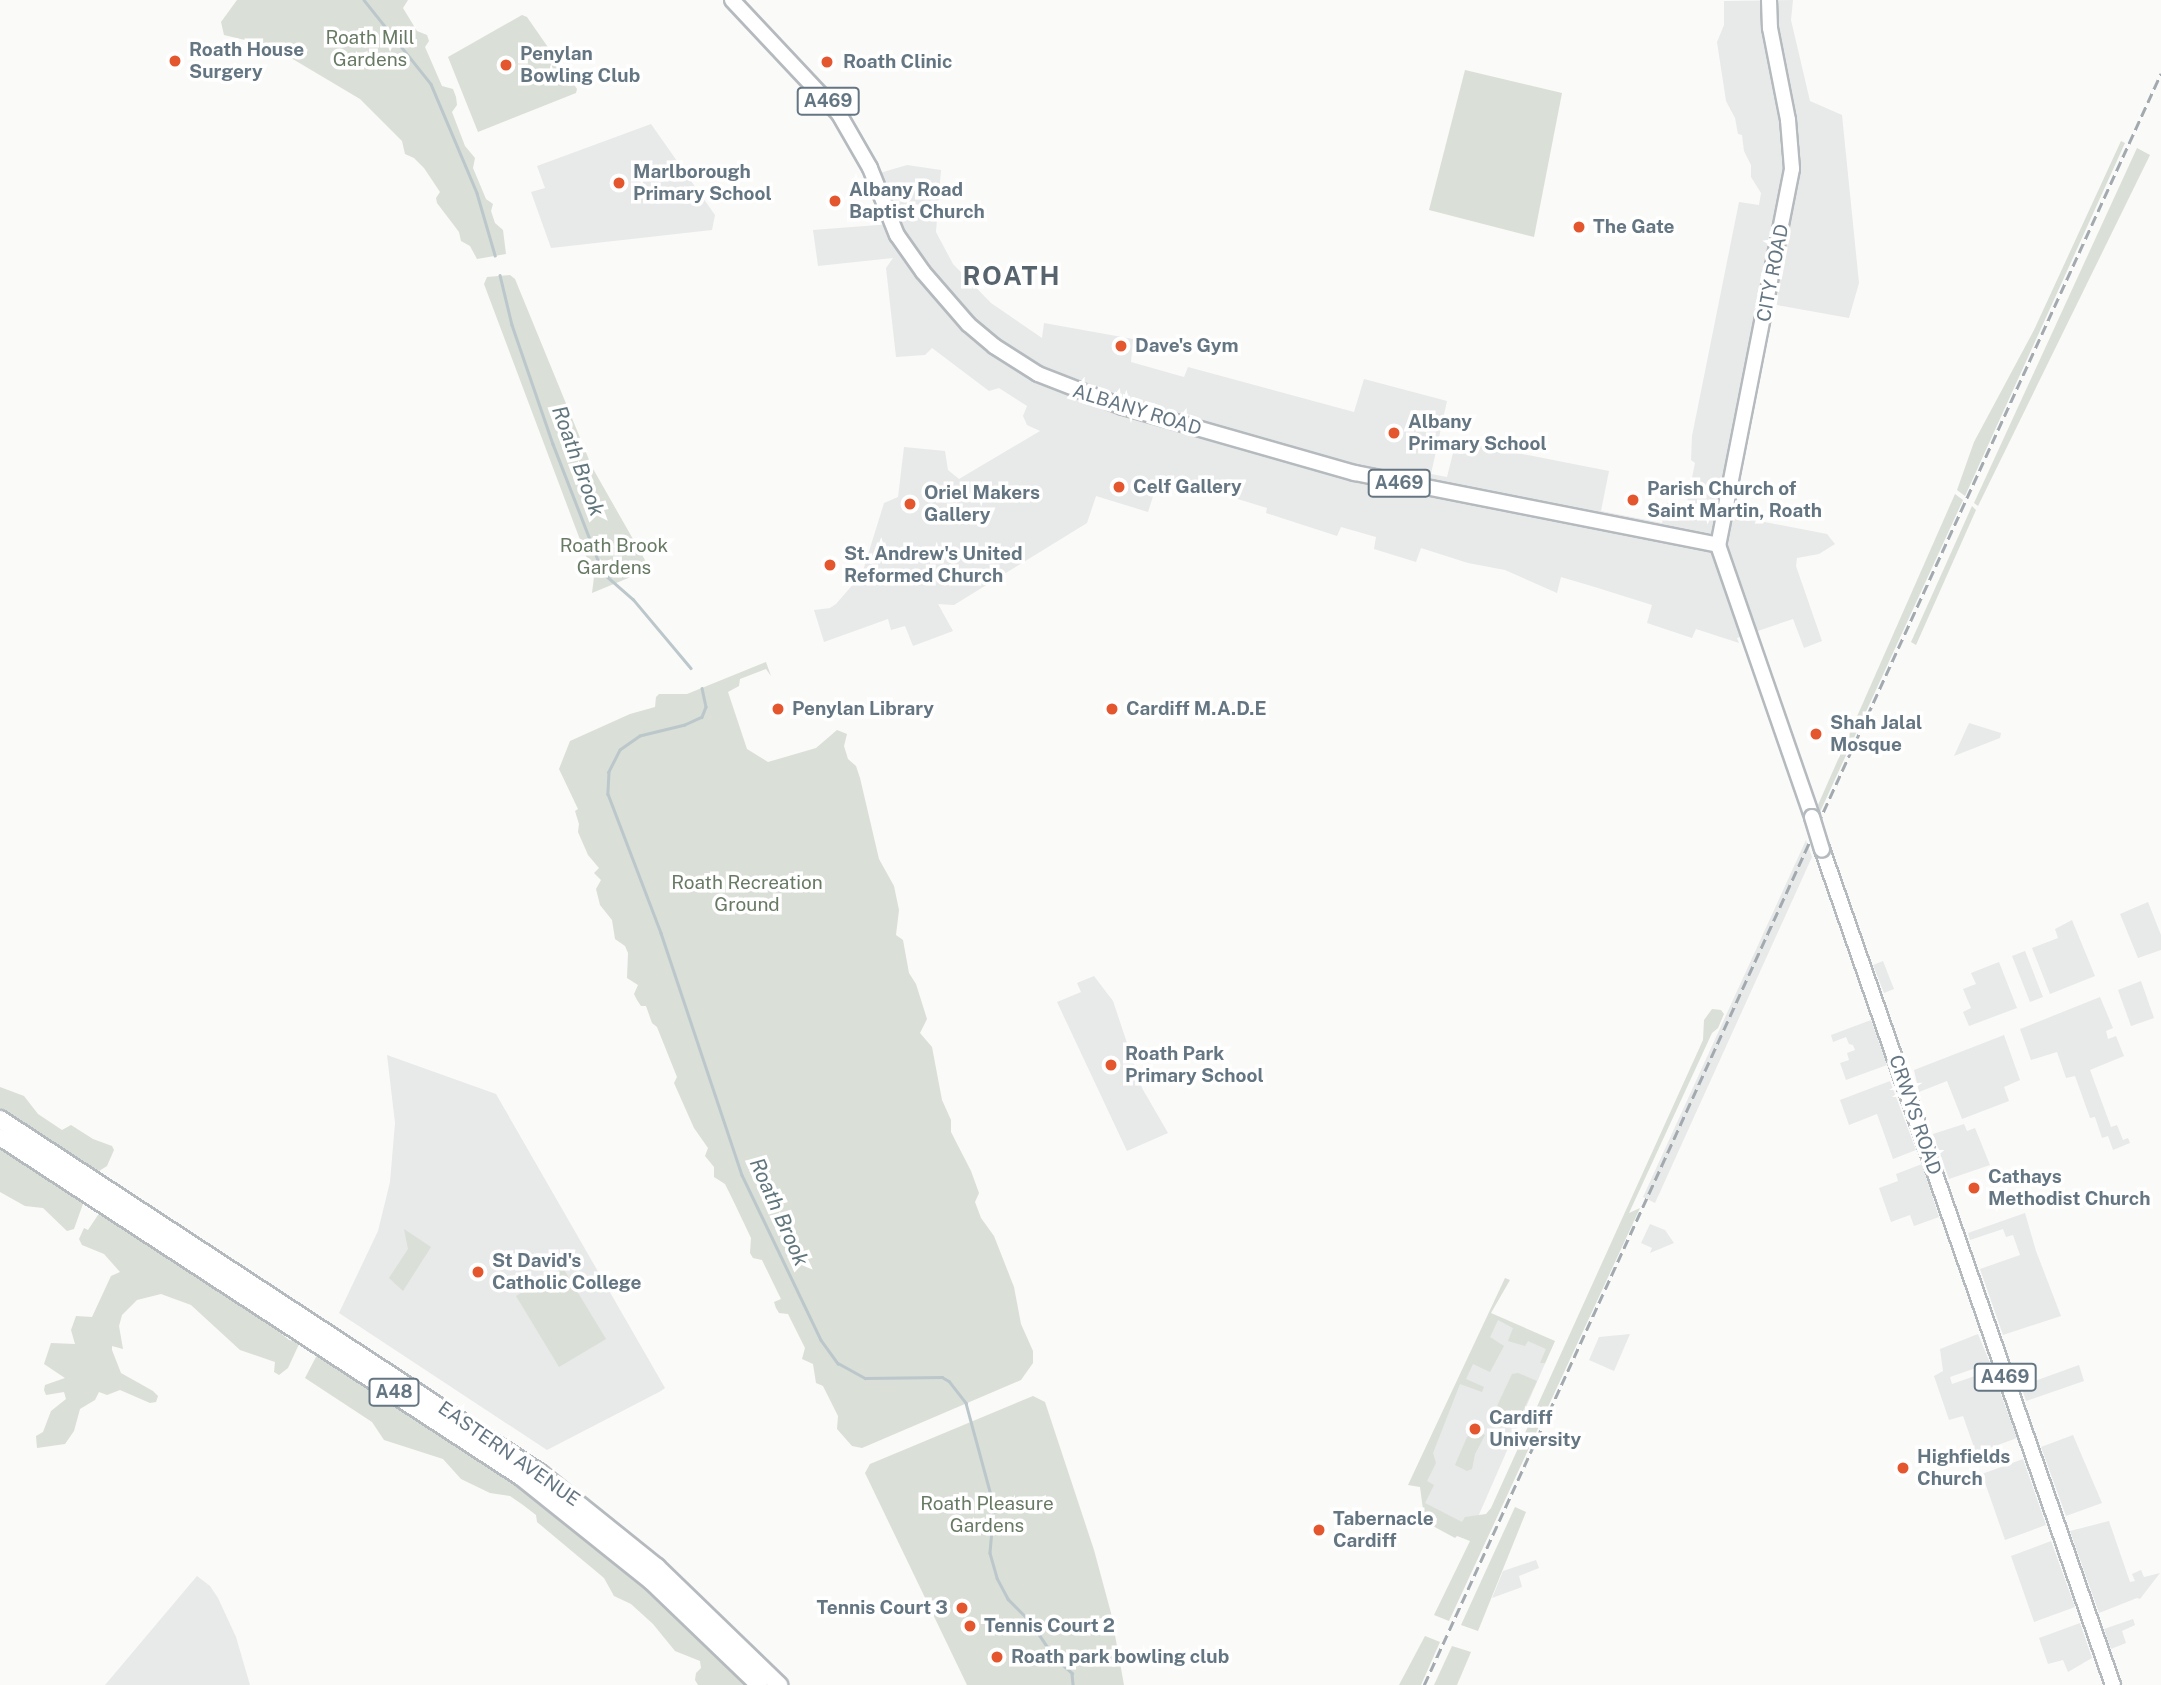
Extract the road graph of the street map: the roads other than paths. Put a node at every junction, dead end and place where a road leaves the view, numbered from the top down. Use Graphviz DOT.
graph roads {
  1 [pos="732,0"];
  2 [pos="1769,0"];
  3 [pos="1718,545"];
  4 [pos="0,1119"];
  5 [pos="0,1137"];
  6 [pos="759,1685"];
  7 [pos="779,1685"];
  8 [pos="2113,1685"];
  1 -- 3 [label="main road, ALBANY ROAD / A469"];
  2 -- 3 [label="main road, CITY ROAD"];
  3 -- 8 [label="main road, CRWYS ROAD / A469, bridge"];
  4 -- 7 [label="highway, EASTERN AVENUE / A48"];
  5 -- 6 [label="highway, EASTERN AVENUE / A48"];
}
